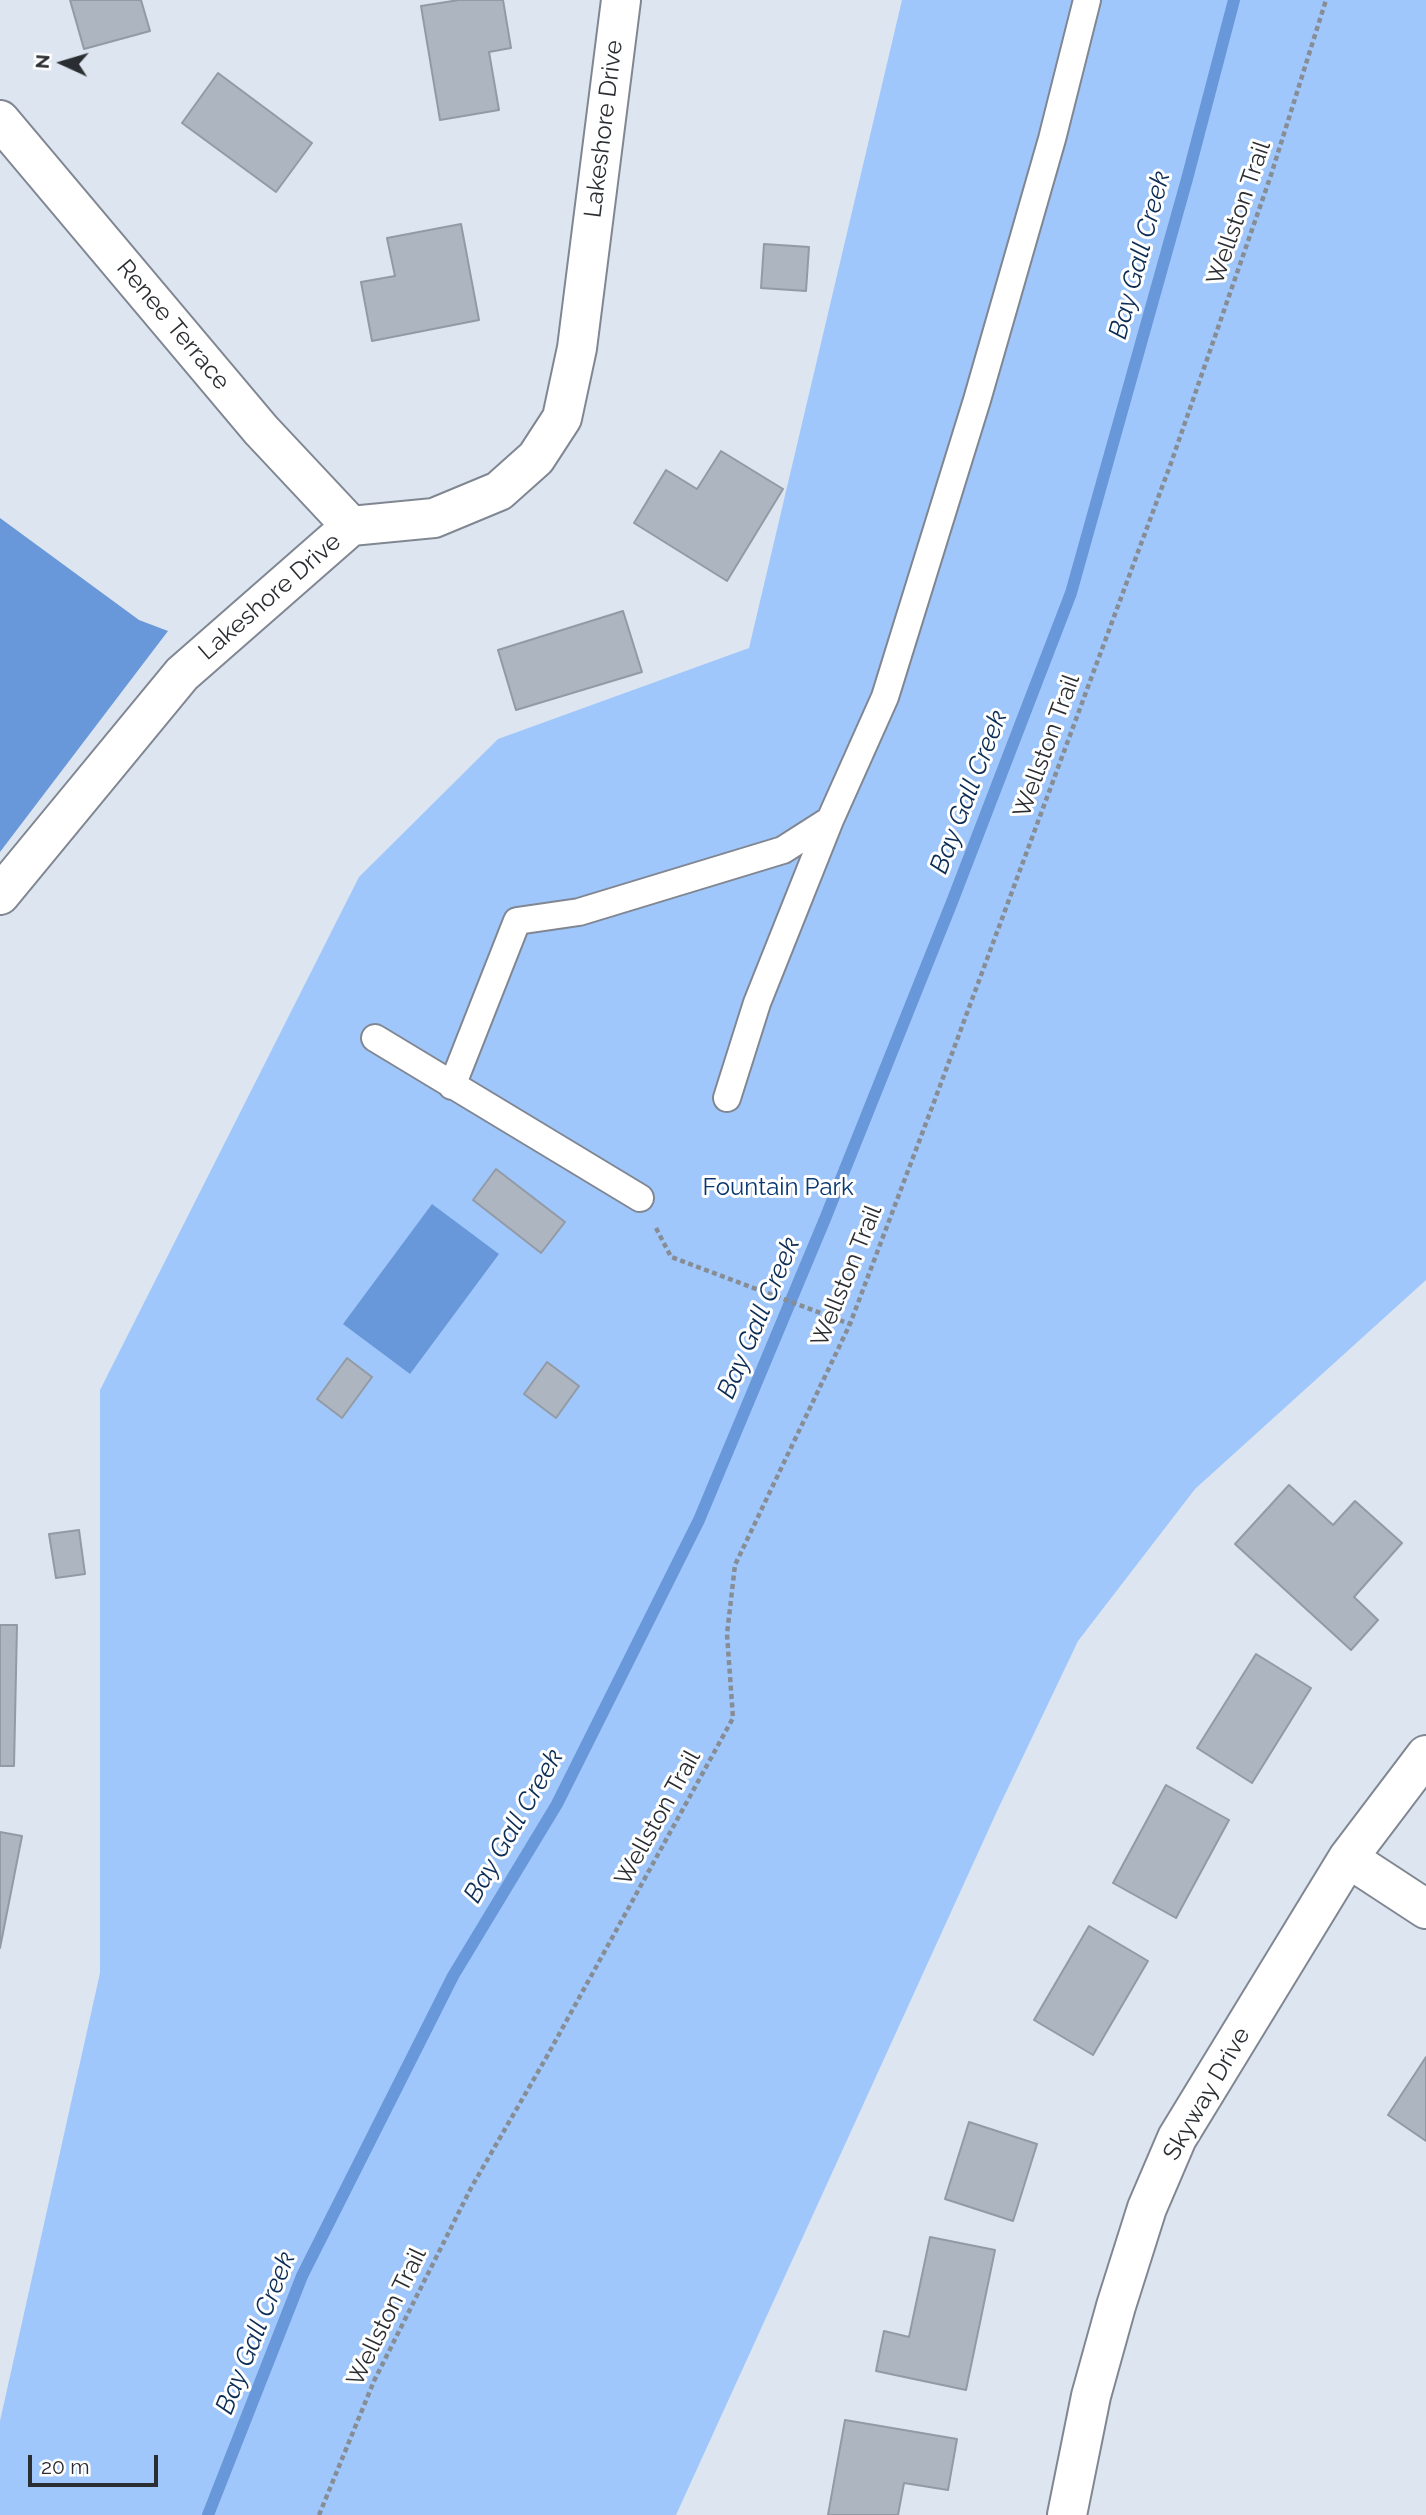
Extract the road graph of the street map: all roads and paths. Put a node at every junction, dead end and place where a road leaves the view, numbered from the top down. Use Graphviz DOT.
graph roads {
  1 [pos="621,0"];
  2 [pos="1087,0"];
  3 [pos="1326,0"];
  4 [pos="0,120"];
  5 [pos="351,526"];
  6 [pos="830,820"];
  7 [pos="0,895"];
  8 [pos="375,1038"];
  9 [pos="452,1086"];
  10 [pos="727,1098"];
  11 [pos="640,1198"];
  12 [pos="671,1257"];
  13 [pos="849,1324"];
  14 [pos="1426,1755"];
  15 [pos="1348,1858"];
  16 [pos="1426,1909"];
  17 [pos="319,2515"];
  18 [pos="1067,2515"];
  1 -- 5 [label="street, Lakeshore Drive"];
  2 -- 6 [label="lane"];
  3 -- 13 [label="path, Wellston Trail"];
  4 -- 5 [label="street, Renee Terrace"];
  5 -- 7 [label="street, Lakeshore Drive"];
  6 -- 9 [label="lane"];
  6 -- 10 [label="lane"];
  8 -- 9 [label="lane"];
  9 -- 11 [label="lane"];
  12 -- 13 [label="path"];
  13 -- 17 [label="path, Wellston Trail"];
  14 -- 15 [label="street, Skyway Drive"];
  15 -- 16 [label="street"];
  15 -- 18 [label="street, Skyway Drive"];
}
